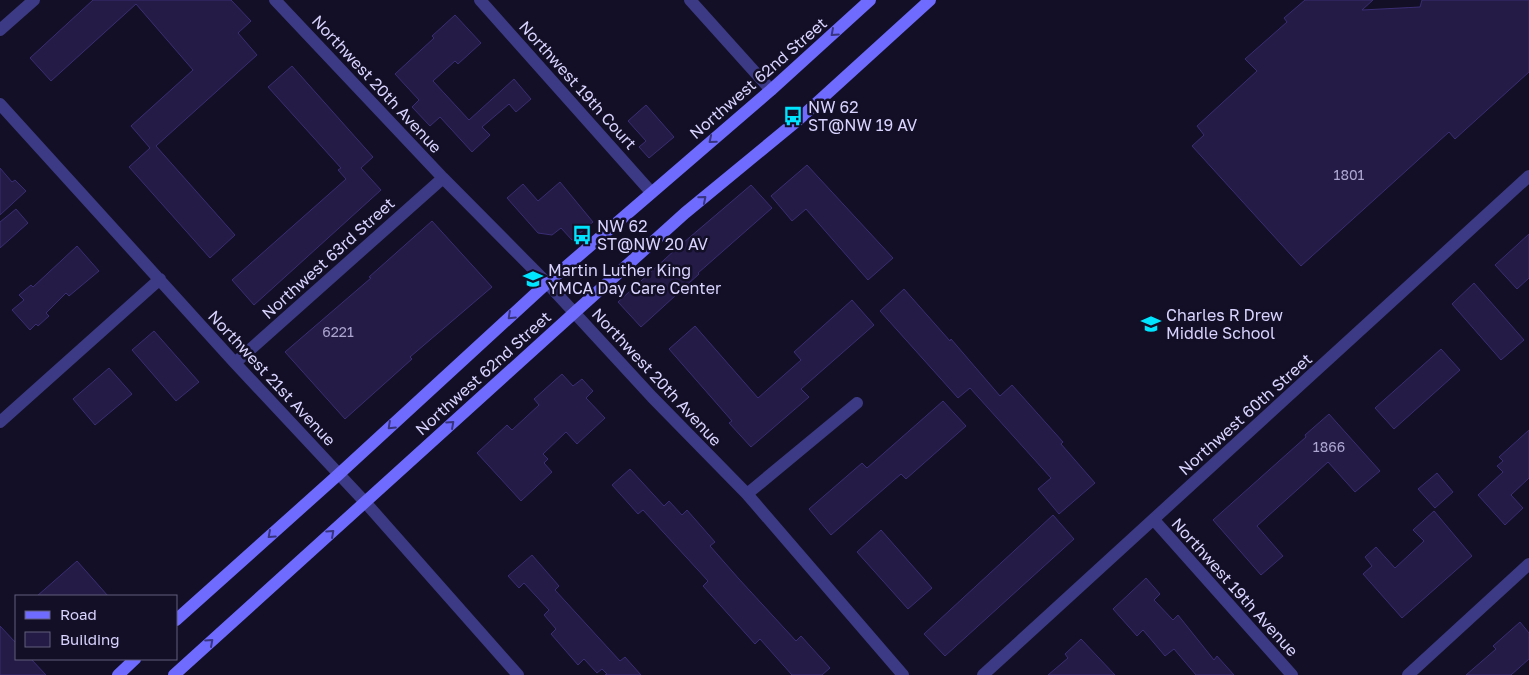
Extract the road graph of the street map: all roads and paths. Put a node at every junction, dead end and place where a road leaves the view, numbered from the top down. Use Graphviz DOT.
graph roads {
  1 [pos="34,0"];
  2 [pos="275,0"];
  3 [pos="480,0"];
  4 [pos="690,0"];
  5 [pos="870,0"];
  6 [pos="930,0"];
  7 [pos="0,30"];
  8 [pos="771,90"];
  9 [pos="0,104"];
  10 [pos="1529,176"];
  11 [pos="443,178"];
  12 [pos="651,192"];
  13 [pos="160,279"];
  14 [pos="547,283"];
  15 [pos="574,313"];
  16 [pos="235,363"];
  17 [pos="858,403"];
  18 [pos="0,422"];
  19 [pos="339,474"];
  20 [pos="747,494"];
  21 [pos="365,502"];
  22 [pos="1154,520"];
  23 [pos="1529,564"];
  24 [pos="178,618"];
  25 [pos="134,660"];
  26 [pos="118,675"];
  27 [pos="174,675"];
  28 [pos="518,675"];
  29 [pos="904,675"];
  30 [pos="983,675"];
  31 [pos="1292,675"];
  32 [pos="1408,675"];
  1 -- 7 [label="street"];
  2 -- 11 [label="street, Northwest 20th Avenue"];
  3 -- 12 [label="street, Northwest 19th Court"];
  4 -- 8 [label="street"];
  5 -- 8 [label="main road, Northwest 62nd Street, one-way"];
  15 -- 6 [label="main road, Northwest 62nd Street, one-way"];
  8 -- 12 [label="main road, Northwest 62nd Street, one-way"];
  9 -- 13 [label="street, Northwest 21st Avenue"];
  10 -- 22 [label="street, Northwest 60th Street"];
  11 -- 14 [label="street, Northwest 20th Avenue"];
  11 -- 16 [label="street, Northwest 63rd Street"];
  12 -- 14 [label="main road, Northwest 62nd Street"];
  13 -- 16 [label="street, Northwest 21st Avenue"];
  13 -- 18 [label="street"];
  14 -- 15 [label="street, Northwest 20th Avenue"];
  14 -- 19 [label="main road, Northwest 62nd Street, one-way"];
  15 -- 20 [label="street, Northwest 20th Avenue"];
  21 -- 15 [label="main road, Northwest 62nd Street, one-way"];
  16 -- 19 [label="street, Northwest 21st Avenue"];
  17 -- 20 [label="street"];
  19 -- 21 [label="street, Northwest 21st Avenue"];
  19 -- 24 [label="main road, Northwest 62nd Street, one-way"];
  20 -- 29 [label="street, Northwest 20th Avenue"];
  27 -- 21 [label="main road, Northwest 62nd Street, one-way"];
  21 -- 28 [label="street, Northwest 21st Avenue"];
  22 -- 30 [label="street, Northwest 60th Street"];
  22 -- 31 [label="street, Northwest 19th Avenue"];
  23 -- 32 [label="street"];
  25 -- 26 [label="main road"];
}
